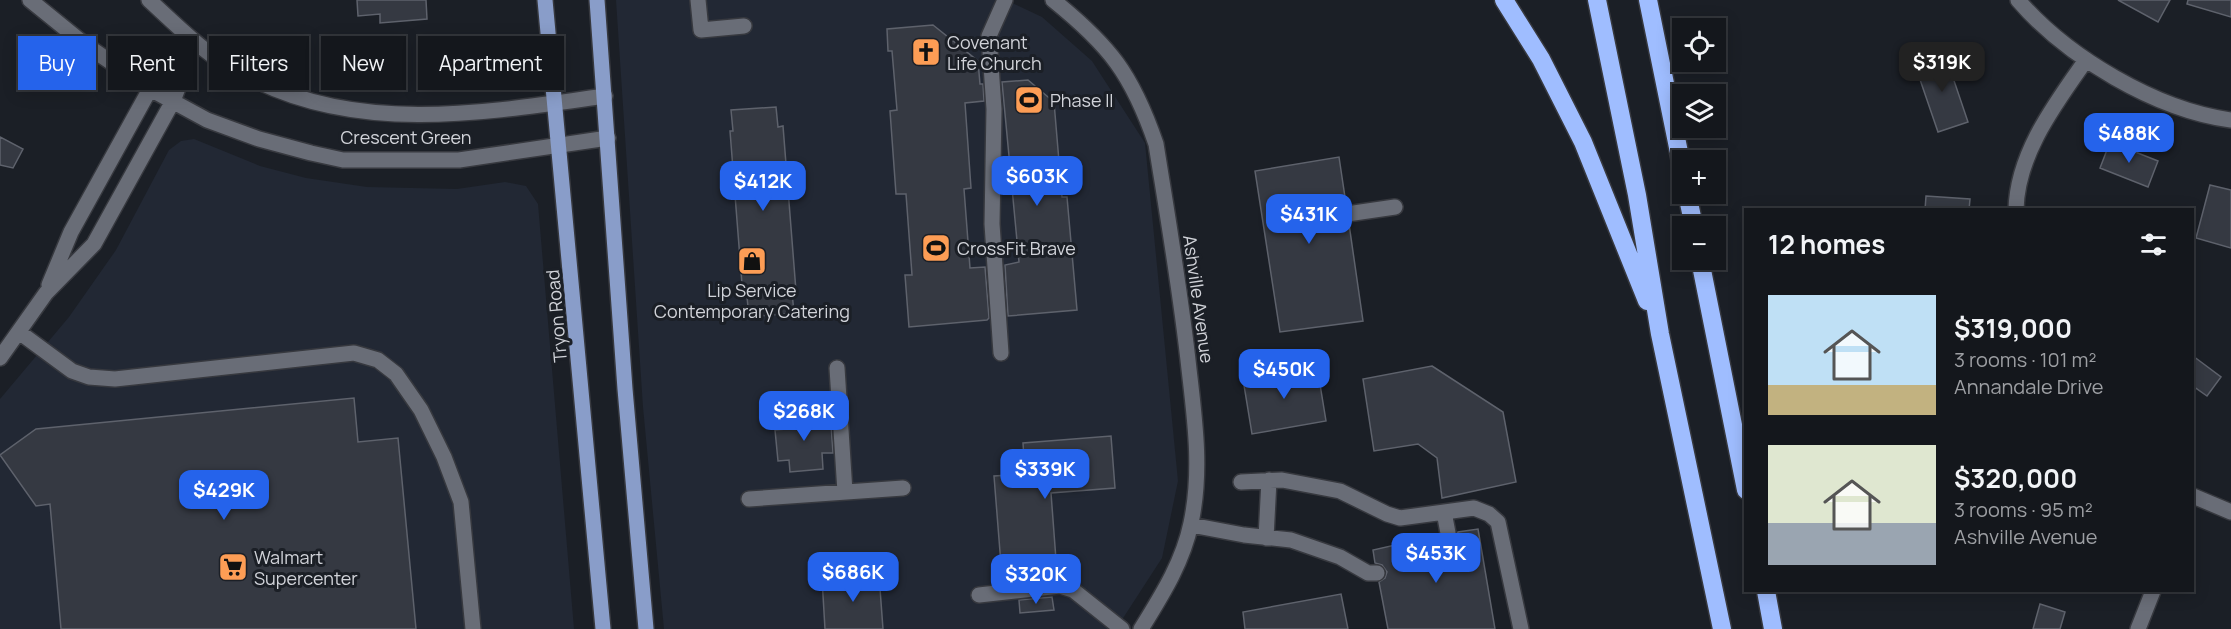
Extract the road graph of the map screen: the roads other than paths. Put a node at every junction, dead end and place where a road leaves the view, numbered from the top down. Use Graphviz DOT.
graph roads {
  1 [pos="30,0"];
  2 [pos="149,0"];
  3 [pos="545,0"];
  4 [pos="597,0"];
  5 [pos="698,0"];
  6 [pos="1005,0"];
  7 [pos="1053,0"];
  8 [pos="1504,0"];
  9 [pos="1597,0"];
  10 [pos="1648,0"];
  11 [pos="2018,0"];
  12 [pos="744,26"];
  13 [pos="188,36"];
  14 [pos="197,44"];
  15 [pos="108,60"];
  16 [pos="2086,60"];
  17 [pos="149,90"];
  18 [pos="152,90"];
  19 [pos="177,90"];
  20 [pos="605,96"];
  21 [pos="173,101"];
  22 [pos="555,103"];
  23 [pos="2231,120"];
  24 [pos="608,138"];
  25 [pos="560,145"];
  26 [pos="1679,150"];
  27 [pos="1395,207"];
  28 [pos="2016,208"];
  29 [pos="1347,214"];
  30 [pos="1702,270"];
  31 [pos="46,293"];
  32 [pos="19,332"];
  33 [pos="1660,333"];
  34 [pos="1001,353"];
  35 [pos="0,358"];
  36 [pos="837,368"];
  37 [pos="1269,480"];
  38 [pos="1744,480"];
  39 [pos="1241,482"];
  40 [pos="903,488"];
  41 [pos="845,492"];
  42 [pos="2194,496"];
  43 [pos="749,499"];
  44 [pos="1443,512"];
  45 [pos="2231,512"];
  46 [pos="1191,525"];
  47 [pos="1448,533"];
  48 [pos="1266,538"];
  49 [pos="1377,573"];
  50 [pos="1766,592"];
  51 [pos="2153,592"];
  52 [pos="979,595"];
  53 [pos="473,629"];
  54 [pos="603,629"];
  55 [pos="645,629"];
  56 [pos="1122,629"];
  57 [pos="1141,629"];
  58 [pos="1521,629"];
  59 [pos="1722,629"];
  60 [pos="1773,629"];
  61 [pos="2138,629"];
  1 -- 15 [label="street, Crescent Green"];
  2 -- 13 [label="street, Crescent Green"];
  3 -- 22 [label="main road, Tryon Road"];
  4 -- 20 [label="main road"];
  5 -- 12 [label="street"];
  6 -- 34 [label="street"];
  7 -- 46 [label="street, Ashville Avenue"];
  8 -- 33 [label="highway"];
  9 -- 33 [label="highway"];
  10 -- 26 [label="highway"];
  11 -- 16 [label="street"];
  14 -- 22 [label="street, Crescent Green"];
  16 -- 23 [label="street"];
  16 -- 28 [label="street"];
  17 -- 31 [label="street"];
  18 -- 21 [label="street, Crescent Green"];
  19 -- 21 [label="street"];
  20 -- 22 [label="street, Crescent Green"];
  20 -- 24 [label="main road"];
  21 -- 25 [label="street, Crescent Green"];
  21 -- 31 [label="street"];
  22 -- 25 [label="main road, Tryon Road"];
  24 -- 25 [label="street, Crescent Green"];
  24 -- 55 [label="main road"];
  25 -- 54 [label="main road, Tryon Road"];
  27 -- 29 [label="street"];
  30 -- 38 [label="highway"];
  31 -- 32 [label="street"];
  32 -- 35 [label="street"];
  32 -- 53 [label="street"];
  33 -- 59 [label="highway"];
  36 -- 41 [label="street"];
  37 -- 39 [label="street"];
  37 -- 44 [label="street"];
  37 -- 48 [label="street"];
  40 -- 41 [label="street"];
  41 -- 43 [label="street"];
  42 -- 45 [label="street"];
  44 -- 47 [label="street"];
  44 -- 58 [label="street"];
  46 -- 48 [label="street"];
  46 -- 57 [label="street, Ashville Avenue"];
  48 -- 49 [label="street"];
  50 -- 60 [label="highway"];
  51 -- 61 [label="street"];
  52 -- 56 [label="street"];
}
